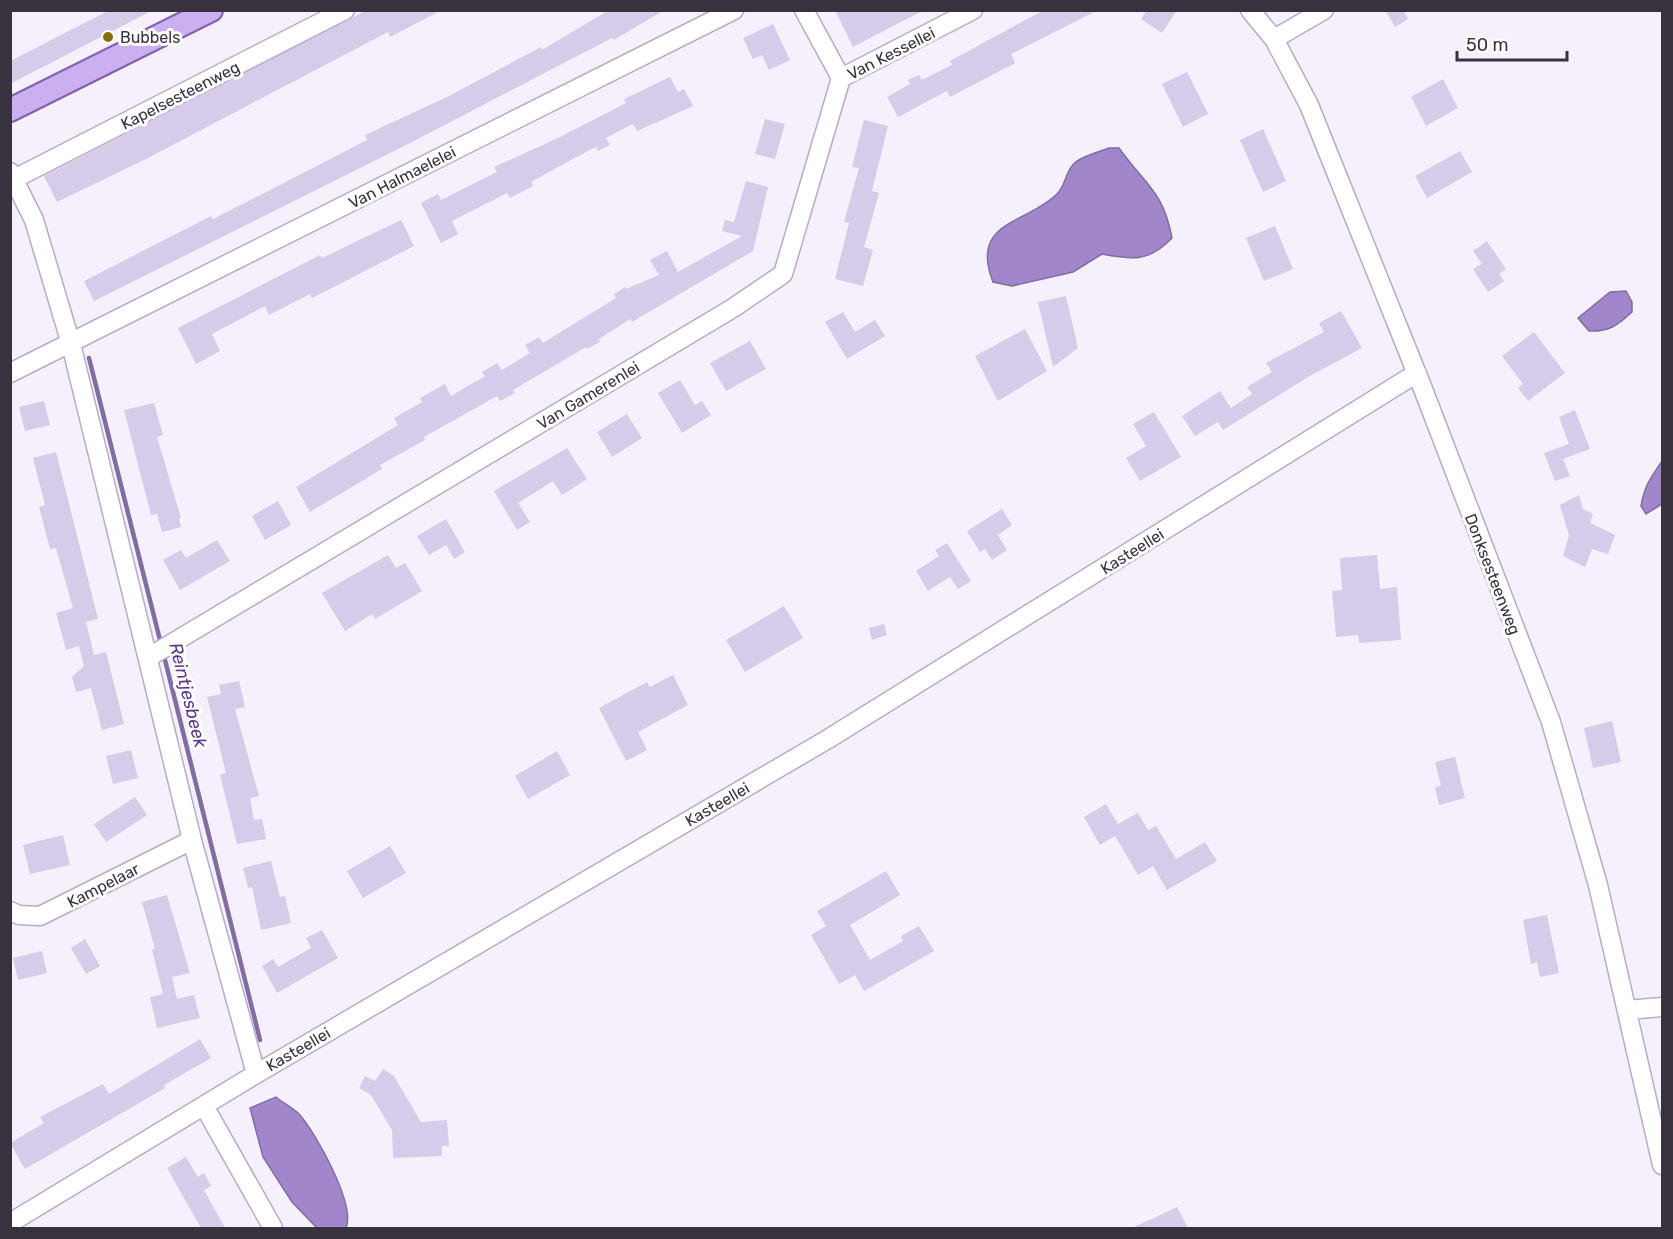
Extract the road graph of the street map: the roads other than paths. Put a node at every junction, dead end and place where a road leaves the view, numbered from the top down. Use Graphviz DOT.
graph roads {
  1 [pos="211,10"];
  2 [pos="345,10"];
  3 [pos="734,10"];
  4 [pos="804,10"];
  5 [pos="973,10"];
  6 [pos="1250,10"];
  7 [pos="1324,10"];
  8 [pos="1274,39"];
  9 [pos="841,78"];
  10 [pos="10,110"];
  11 [pos="12,175"];
  12 [pos="70,344"];
  13 [pos="10,373"];
  14 [pos="1417,374"];
  15 [pos="149,657"];
  16 [pos="192,840"];
  17 [pos="10,911"];
  18 [pos="1662,1007"];
  19 [pos="1627,1010"];
  20 [pos="256,1074"];
  21 [pos="204,1106"];
  22 [pos="1662,1165"];
  23 [pos="10,1223"];
  24 [pos="273,1228"];
  1 -- 10 [label="main road"];
  2 -- 11 [label="street, Kapelsesteenweg"];
  3 -- 12 [label="street, Van Halmaelelei"];
  4 -- 9 [label="street"];
  5 -- 9 [label="street, Van Kessellei"];
  6 -- 8 [label="street, Donksesteenweg"];
  7 -- 8 [label="street"];
  8 -- 14 [label="street, Donksesteenweg"];
  9 -- 15 [label="street, Van Gamerenlei"];
  11 -- 12 [label="street"];
  12 -- 13 [label="street"];
  12 -- 15 [label="street"];
  14 -- 19 [label="street, Donksesteenweg"];
  14 -- 20 [label="street, Kasteellei"];
  15 -- 16 [label="street"];
  16 -- 17 [label="street, Kampelaar"];
  16 -- 20 [label="street"];
  18 -- 19 [label="street"];
  19 -- 22 [label="street, Donksesteenweg"];
  20 -- 21 [label="street, Kasteellei"];
  21 -- 23 [label="street, Kasteellei"];
  21 -- 24 [label="street"];
}
